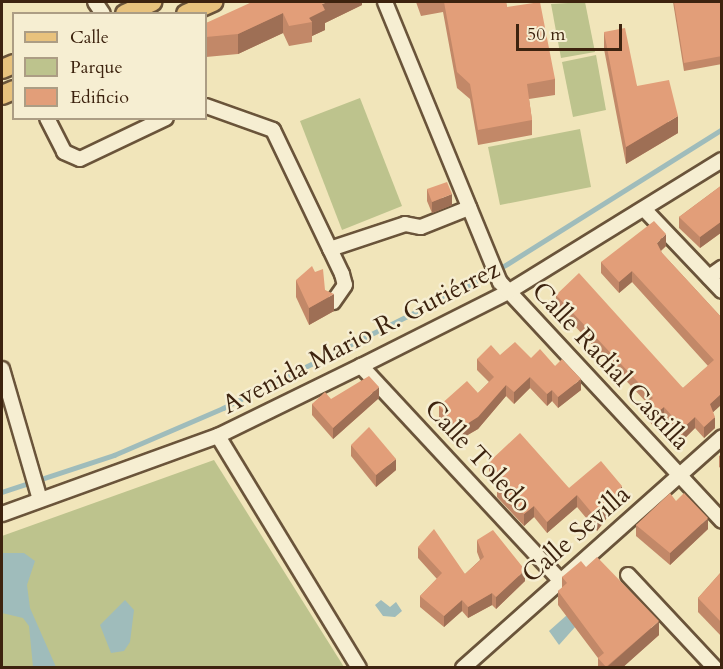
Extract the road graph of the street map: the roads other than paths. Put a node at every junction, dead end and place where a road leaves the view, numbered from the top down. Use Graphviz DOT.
graph roads {
  1 [pos="152,2"];
  2 [pos="213,2"];
  3 [pos="385,2"];
  4 [pos="128,12"];
  5 [pos="190,12"];
  6 [pos="207,106"];
  7 [pos="48,120"];
  8 [pos="162,120"];
  9 [pos="722,160"];
  10 [pos="469,208"];
  11 [pos="644,209"];
  12 [pos="330,249"];
  13 [pos="722,268"];
  14 [pos="709,278"];
  15 [pos="504,287"];
  16 [pos="722,291"];
  17 [pos="333,302"];
  18 [pos="361,366"];
  19 [pos="2,369"];
  20 [pos="218,436"];
  21 [pos="722,437"];
  22 [pos="680,475"];
  23 [pos="39,495"];
  24 [pos="2,514"];
  25 [pos="722,521"];
  26 [pos="628,575"];
  27 [pos="559,579"];
  28 [pos="359,668"];
  29 [pos="463,668"];
  30 [pos="715,668"];
  1 -- 4 [label="main road"];
  2 -- 5 [label="main road"];
  3 -- 10 [label="street, Calle Radial Castilla"];
  6 -- 12 [label="street"];
  7 -- 8 [label="street"];
  9 -- 11 [label="street, Avenida Mario R. Gutiérrez"];
  10 -- 12 [label="street"];
  10 -- 15 [label="street, Calle Radial Castilla"];
  11 -- 14 [label="street"];
  11 -- 15 [label="street, Avenida Mario R. Gutiérrez"];
  12 -- 17 [label="street"];
  13 -- 14 [label="street"];
  14 -- 16 [label="street"];
  15 -- 18 [label="street, Avenida Mario R. Gutiérrez"];
  15 -- 22 [label="street, Calle Radial Castilla"];
  18 -- 20 [label="street, Avenida Mario R. Gutiérrez"];
  18 -- 27 [label="street, Calle Toledo"];
  19 -- 23 [label="street"];
  20 -- 23 [label="street, Avenida Mario R. Gutiérrez"];
  20 -- 28 [label="street"];
  21 -- 22 [label="street, Calle Sevilla"];
  22 -- 25 [label="street, Calle Radial Castilla"];
  22 -- 27 [label="street, Calle Sevilla"];
  23 -- 24 [label="street, Avenida Mario R. Gutiérrez"];
  26 -- 30 [label="street"];
  27 -- 29 [label="street, Calle Sevilla"];
}
